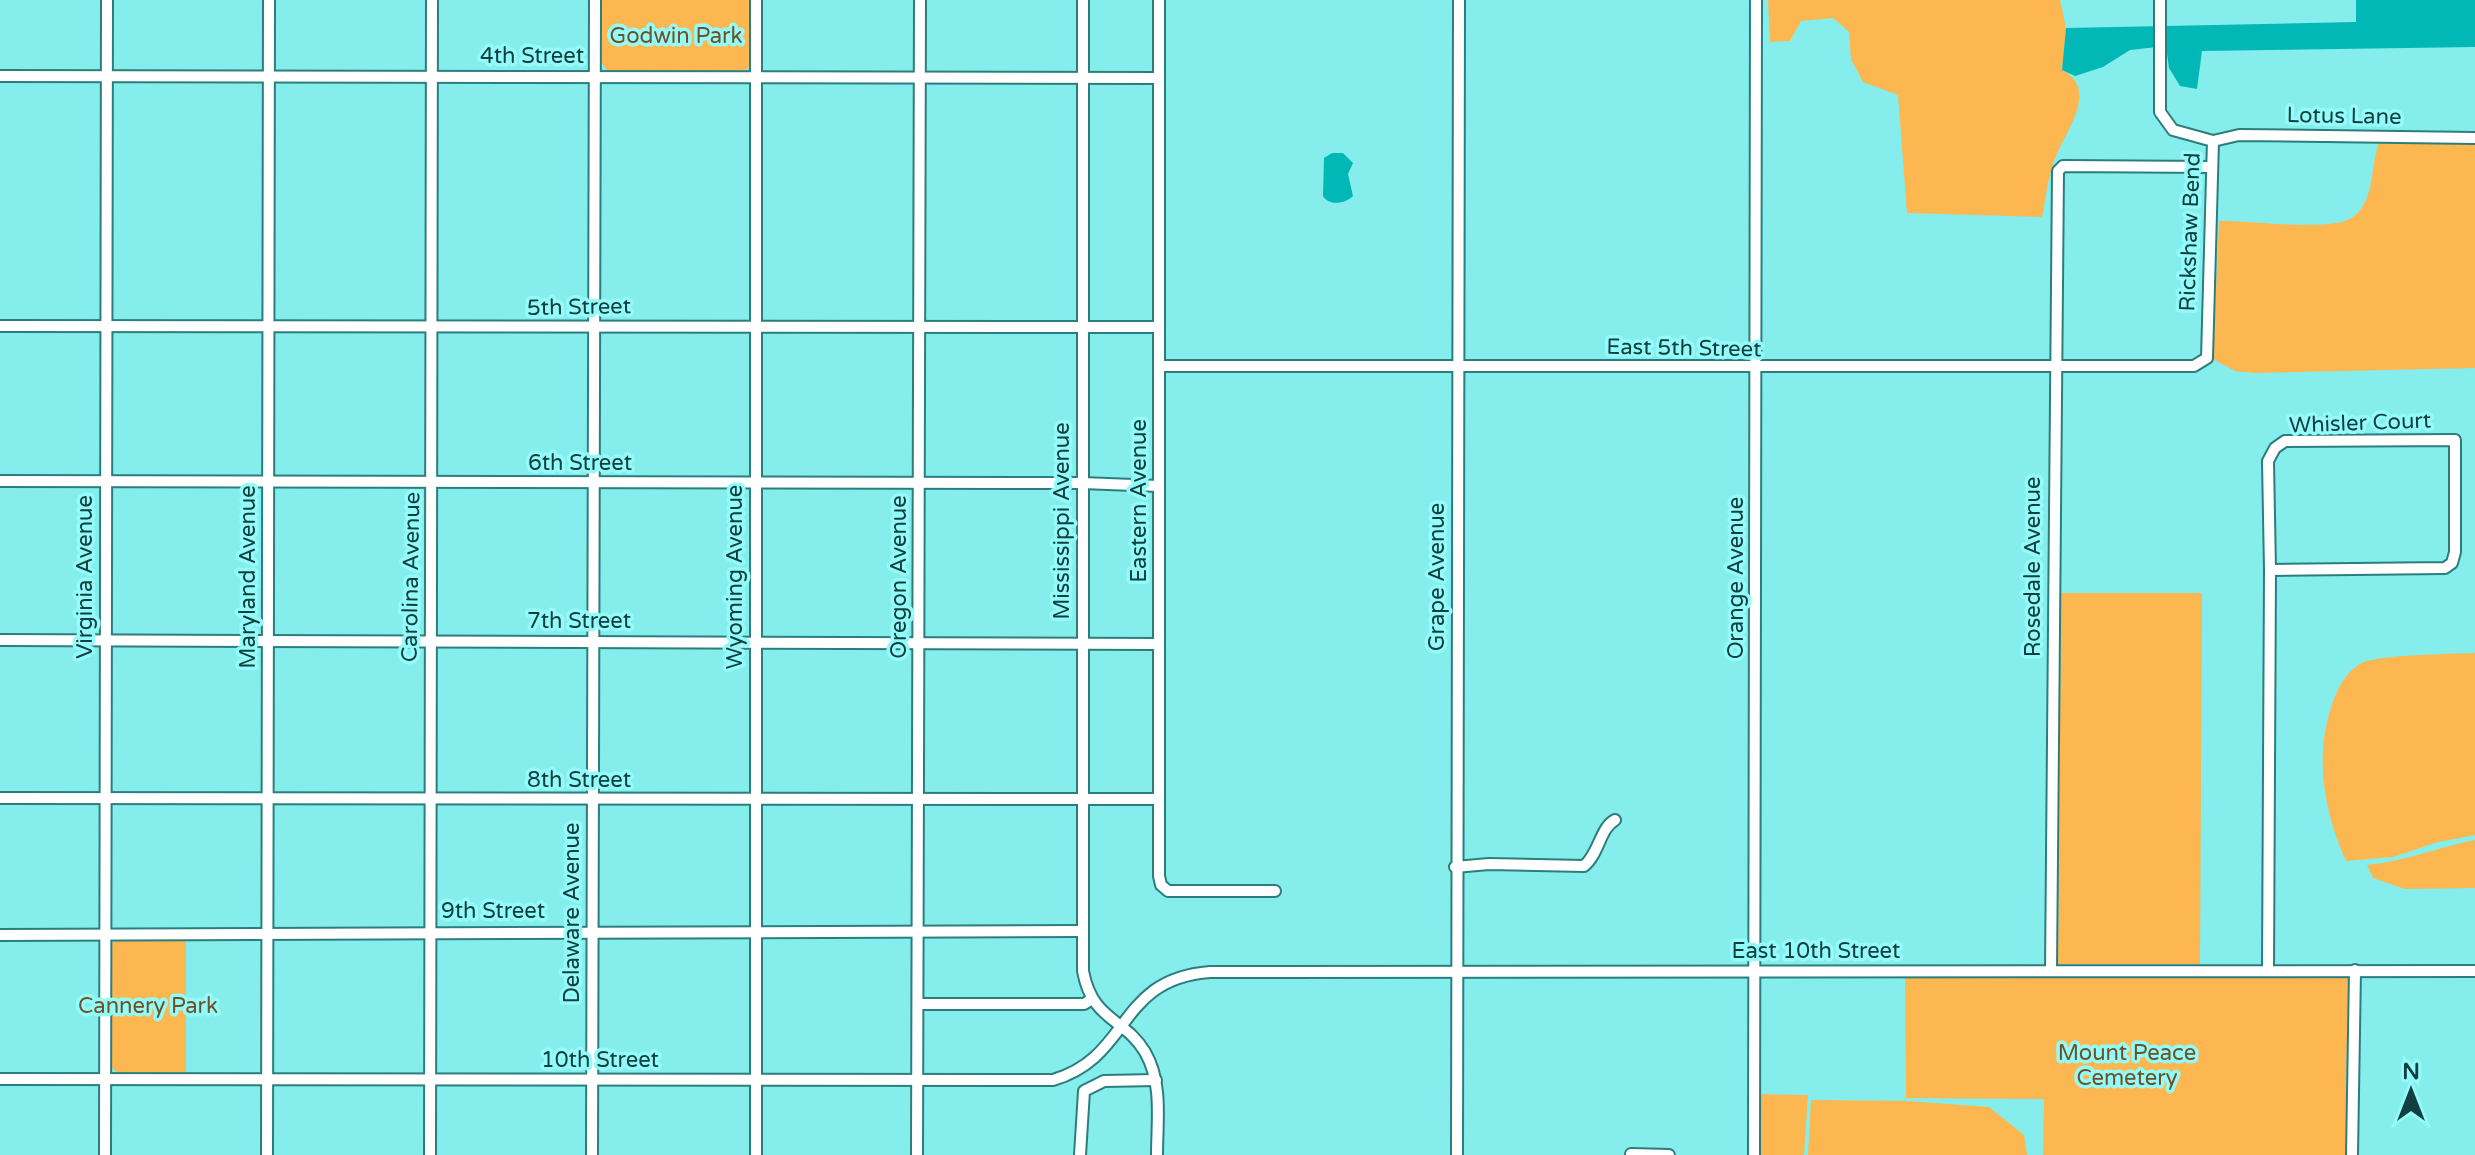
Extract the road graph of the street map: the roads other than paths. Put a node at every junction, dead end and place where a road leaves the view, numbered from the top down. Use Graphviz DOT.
graph roads {
  1 [pos="107,0"];
  2 [pos="269,0"];
  3 [pos="432,0"];
  4 [pos="595,0"];
  5 [pos="756,0"];
  6 [pos="920,0"];
  7 [pos="1083,0"];
  8 [pos="1159,0"];
  9 [pos="1459,0"];
  10 [pos="1756,0"];
  11 [pos="2160,0"];
  12 [pos="0,76"];
  13 [pos="269,76"];
  14 [pos="432,76"];
  15 [pos="594,76"];
  16 [pos="107,77"];
  17 [pos="756,77"];
  18 [pos="920,77"];
  19 [pos="1083,78"];
  20 [pos="1159,78"];
  21 [pos="2475,138"];
  22 [pos="2213,141"];
  23 [pos="2212,167"];
  24 [pos="106,325"];
  25 [pos="269,325"];
  26 [pos="432,325"];
  27 [pos="919,325"];
  28 [pos="0,326"];
  29 [pos="594,326"];
  30 [pos="756,326"];
  31 [pos="1082,327"];
  32 [pos="1158,327"];
  33 [pos="2207,358"];
  34 [pos="1459,365"];
  35 [pos="1159,366"];
  36 [pos="1756,368"];
  37 [pos="2054,368"];
  38 [pos="0,481"];
  39 [pos="105,482"];
  40 [pos="432,482"];
  41 [pos="269,483"];
  42 [pos="592,483"];
  43 [pos="1082,483"];
  44 [pos="755,484"];
  45 [pos="920,485"];
  46 [pos="1159,486"];
  47 [pos="2270,570"];
  48 [pos="0,640"];
  49 [pos="105,640"];
  50 [pos="268,640"];
  51 [pos="430,641"];
  52 [pos="592,641"];
  53 [pos="755,642"];
  54 [pos="918,642"];
  55 [pos="1081,643"];
  56 [pos="1158,644"];
  57 [pos="0,798"];
  58 [pos="1082,798"];
  59 [pos="105,799"];
  60 [pos="268,799"];
  61 [pos="431,799"];
  62 [pos="1157,799"];
  63 [pos="592,800"];
  64 [pos="755,800"];
  65 [pos="918,800"];
  66 [pos="1615,820"];
  67 [pos="1455,867"];
  68 [pos="1275,891"];
  69 [pos="918,930"];
  70 [pos="431,931"];
  71 [pos="592,931"];
  72 [pos="755,931"];
  73 [pos="1082,931"];
  74 [pos="105,933"];
  75 [pos="268,934"];
  76 [pos="0,935"];
  77 [pos="2051,970"];
  78 [pos="2268,970"];
  79 [pos="2355,970"];
  80 [pos="1755,971"];
  81 [pos="2475,971"];
  82 [pos="1455,972"];
  83 [pos="1159,985"];
  84 [pos="1092,999"];
  85 [pos="918,1004"];
  86 [pos="1120,1028"];
  87 [pos="0,1079"];
  88 [pos="267,1079"];
  89 [pos="105,1080"];
  90 [pos="430,1080"];
  91 [pos="592,1080"];
  92 [pos="757,1080"];
  93 [pos="1156,1080"];
  94 [pos="918,1081"];
  95 [pos="1631,1154"];
  96 [pos="105,1155"];
  97 [pos="267,1155"];
  98 [pos="430,1155"];
  99 [pos="592,1155"];
  100 [pos="756,1155"];
  101 [pos="917,1155"];
  102 [pos="1080,1155"];
  103 [pos="1157,1155"];
  104 [pos="1457,1155"];
  105 [pos="1669,1155"];
  106 [pos="1754,1155"];
  107 [pos="2352,1155"];
  1 -- 16 [label="street, Virginia Avenue"];
  2 -- 13 [label="street, Maryland Avenue"];
  3 -- 14 [label="street, Carolina Avenue"];
  4 -- 15 [label="street, Delaware Avenue"];
  5 -- 17 [label="street, Wyoming Avenue"];
  6 -- 18 [label="street, Oregon Avenue"];
  7 -- 19 [label="street, Mississippi Avenue"];
  8 -- 20 [label="street, Eastern Avenue"];
  9 -- 34 [label="street, Grape Avenue"];
  10 -- 36 [label="street, Orange Avenue"];
  11 -- 22 [label="street, Rickshaw Bend"];
  12 -- 16 [label="street, 4th Street"];
  13 -- 14 [label="street, 4th Street"];
  13 -- 16 [label="street, 4th Street"];
  13 -- 25 [label="street, Maryland Avenue"];
  14 -- 15 [label="street, 4th Street"];
  14 -- 26 [label="street, Carolina Avenue"];
  15 -- 17 [label="street, 4th Street"];
  15 -- 29 [label="street, Delaware Avenue"];
  16 -- 24 [label="street, Virginia Avenue"];
  17 -- 18 [label="street, 4th Street"];
  17 -- 30 [label="street, Wyoming Avenue"];
  18 -- 19 [label="street, 4th Street"];
  18 -- 27 [label="street, Oregon Avenue"];
  19 -- 20 [label="street, 4th Street"];
  19 -- 31 [label="street, Mississippi Avenue"];
  20 -- 32 [label="street, Eastern Avenue"];
  21 -- 22 [label="street, Lotus Lane"];
  22 -- 23 [label="street, Rickshaw Bend"];
  23 -- 33 [label="street, Rickshaw Bend"];
  23 -- 37 [label="street, Rosedale Avenue"];
  24 -- 25 [label="street, 5th Street"];
  24 -- 28 [label="street, 5th Street"];
  24 -- 39 [label="street, Virginia Avenue"];
  25 -- 26 [label="street, 5th Street"];
  25 -- 41 [label="street, Maryland Avenue"];
  26 -- 29 [label="street, 5th Street"];
  26 -- 40 [label="street, Carolina Avenue"];
  27 -- 30 [label="street, 5th Street"];
  27 -- 31 [label="street, 5th Street"];
  27 -- 45 [label="street, Oregon Avenue"];
  29 -- 30 [label="street, 5th Street"];
  29 -- 42 [label="street, Delaware Avenue"];
  30 -- 44 [label="street, Wyoming Avenue"];
  31 -- 32 [label="street, 5th Street"];
  31 -- 43 [label="street, Mississippi Avenue"];
  32 -- 35 [label="street, Eastern Avenue"];
  33 -- 37 [label="street, East 5th Street"];
  34 -- 35 [label="street, East 5th Street"];
  34 -- 36 [label="street, East 5th Street"];
  34 -- 67 [label="street, Grape Avenue"];
  35 -- 46 [label="street, Eastern Avenue"];
  36 -- 37 [label="street, East 5th Street"];
  36 -- 80 [label="street, Orange Avenue"];
  37 -- 77 [label="street, Rosedale Avenue"];
  38 -- 39 [label="street, 6th Street"];
  39 -- 41 [label="street, 6th Street"];
  39 -- 49 [label="street, Virginia Avenue"];
  40 -- 41 [label="street, 6th Street"];
  40 -- 42 [label="street, 6th Street"];
  40 -- 51 [label="street, Carolina Avenue"];
  41 -- 50 [label="street, Maryland Avenue"];
  42 -- 44 [label="street, 6th Street"];
  42 -- 52 [label="street, Delaware Avenue"];
  43 -- 45 [label="street, 6th Street"];
  43 -- 46 [label="street, 6th Street"];
  43 -- 55 [label="street, Mississippi Avenue"];
  44 -- 45 [label="street, 6th Street"];
  44 -- 53 [label="street, Wyoming Avenue"];
  45 -- 54 [label="street, Oregon Avenue"];
  46 -- 56 [label="street, Eastern Avenue"];
  47 -- 47 [label="street, Whisler Court"];
  47 -- 78 [label="street, Whisler Court"];
  48 -- 49 [label="street, 7th Street"];
  49 -- 50 [label="street, 7th Street"];
  49 -- 59 [label="street, Virginia Avenue"];
  50 -- 51 [label="street, 7th Street"];
  50 -- 60 [label="street, Maryland Avenue"];
  51 -- 52 [label="street, 7th Street"];
  51 -- 61 [label="street, Carolina Avenue"];
  52 -- 53 [label="street, 7th Street"];
  52 -- 63 [label="street, Delaware Avenue"];
  53 -- 54 [label="street, 7th Street"];
  53 -- 64 [label="street, Wyoming Avenue"];
  54 -- 55 [label="street, 7th Street"];
  54 -- 65 [label="street, Oregon Avenue"];
  55 -- 56 [label="street, 7th Street"];
  55 -- 58 [label="street, Mississippi Avenue"];
  56 -- 62 [label="street, Eastern Avenue"];
  57 -- 59 [label="street, 8th Street"];
  58 -- 62 [label="street, 8th Street"];
  58 -- 65 [label="street, 8th Street"];
  58 -- 73 [label="street, Mississippi Avenue"];
  59 -- 60 [label="street, 8th Street"];
  59 -- 74 [label="street, Virginia Avenue"];
  60 -- 61 [label="street, 8th Street"];
  60 -- 75 [label="street, Maryland Avenue"];
  61 -- 63 [label="street, 8th Street"];
  61 -- 70 [label="street, Carolina Avenue"];
  62 -- 68 [label="street, Eastern Avenue"];
  63 -- 64 [label="street, 8th Street"];
  63 -- 71 [label="street, Delaware Avenue"];
  64 -- 65 [label="street, 8th Street"];
  64 -- 72 [label="street, Wyoming Avenue"];
  65 -- 69 [label="street, Oregon Avenue"];
  66 -- 67 [label="street"];
  67 -- 82 [label="street, Grape Avenue"];
  69 -- 72 [label="street, 9th Street"];
  69 -- 73 [label="street, 9th Street"];
  69 -- 85 [label="street, Oregon Avenue"];
  70 -- 71 [label="street, 9th Street"];
  70 -- 75 [label="street, 9th Street"];
  70 -- 90 [label="street, Carolina Avenue"];
  71 -- 72 [label="street, 9th Street"];
  71 -- 91 [label="street, Delaware Avenue"];
  72 -- 92 [label="street, Wyoming Avenue"];
  73 -- 84 [label="street, Mississippi Avenue"];
  74 -- 75 [label="street, 9th Street"];
  74 -- 76 [label="street, 9th Street"];
  74 -- 89 [label="street, Virginia Avenue"];
  75 -- 88 [label="street, Maryland Avenue"];
  77 -- 78 [label="street, East 10th Street"];
  77 -- 80 [label="street, East 10th Street"];
  78 -- 79 [label="street, East 10th Street"];
  79 -- 81 [label="street, East 10th Street"];
  79 -- 107 [label="street"];
  80 -- 82 [label="street, East 10th Street"];
  80 -- 106 [label="street, Orange Avenue"];
  82 -- 83 [label="street, East 10th Street"];
  82 -- 104 [label="street, Grape Avenue"];
  83 -- 86 [label="street, 10th Street"];
  84 -- 85 [label="street"];
  84 -- 86 [label="street"];
  85 -- 94 [label="street, Oregon Avenue"];
  86 -- 93 [label="street"];
  86 -- 94 [label="street, 10th Street"];
  87 -- 89 [label="street, 10th Street"];
  88 -- 89 [label="street, 10th Street"];
  88 -- 90 [label="street, 10th Street"];
  88 -- 97 [label="street, Maryland Avenue"];
  89 -- 96 [label="street, Virginia Avenue"];
  90 -- 91 [label="street, 10th Street"];
  90 -- 98 [label="street, Carolina Avenue"];
  91 -- 92 [label="street, 10th Street"];
  91 -- 99 [label="street, Delaware Avenue"];
  92 -- 94 [label="street, 10th Street"];
  92 -- 100 [label="street, Wyoming Avenue"];
  93 -- 102 [label="street"];
  93 -- 103 [label="street"];
  94 -- 101 [label="street, Oregon Avenue"];
  95 -- 105 [label="street"];
}
